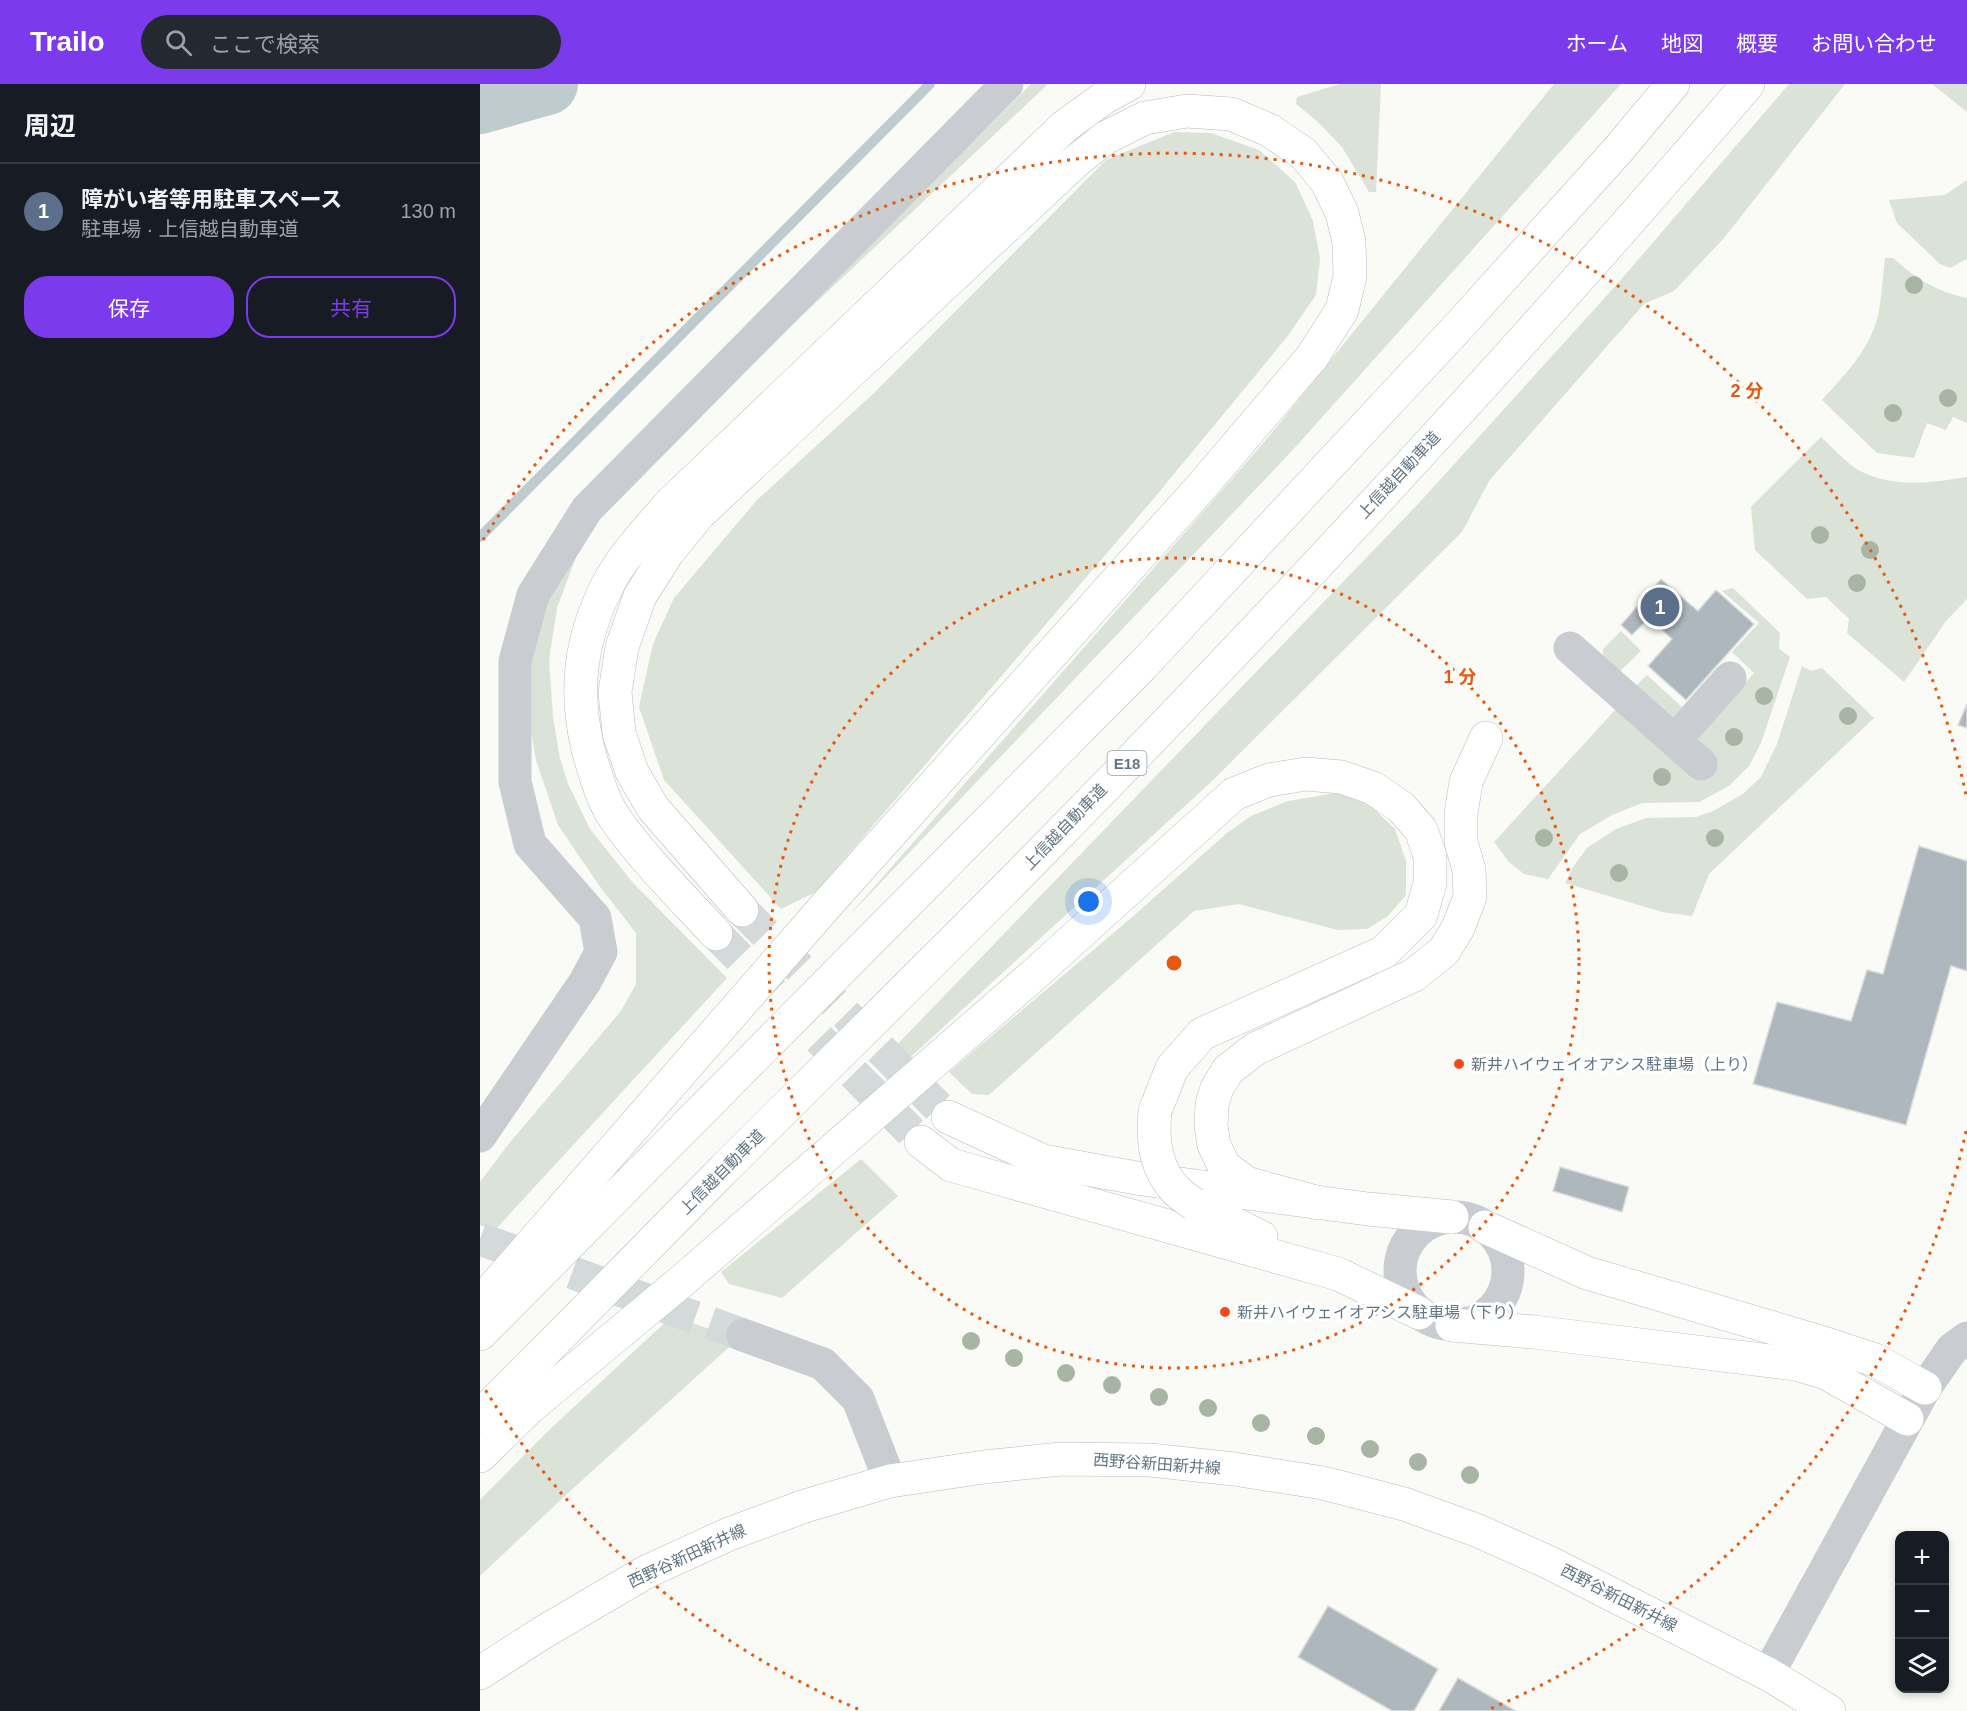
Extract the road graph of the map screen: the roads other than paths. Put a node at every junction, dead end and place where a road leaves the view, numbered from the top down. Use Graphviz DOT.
graph roads {
  1 [pos="1007,84"];
  2 [pos="1129,84"];
  3 [pos="1673,84"];
  4 [pos="1748,84"];
  5 [pos="1570,648"];
  6 [pos="1730,678"];
  7 [pos="1486,738"];
  8 [pos="1675,741"];
  9 [pos="1701,764"];
  10 [pos="742,910"];
  11 [pos="716,934"];
  12 [pos="948,1117"];
  13 [pos="480,1136"];
  14 [pos="921,1142"];
  15 [pos="1319,1203"];
  16 [pos="1452,1217"];
  17 [pos="1485,1227"];
  18 [pos="1338,1274"];
  19 [pos="480,1303"];
  20 [pos="1419,1313"];
  21 [pos="1452,1325"];
  22 [pos="480,1334"];
  23 [pos="743,1335"];
  24 [pos="1967,1338"];
  25 [pos="1925,1388"];
  26 [pos="480,1416"];
  27 [pos="1907,1419"];
  28 [pos="480,1456"];
  29 [pos="890,1481"];
  30 [pos="480,1674"];
  31 [pos="1768,1674"];
  32 [pos="1808,1706"];
  1 -- 13 [label="street"];
  2 -- 11 [label="main road"];
  3 -- 22 [label="main road"];
  4 -- 26 [label="main road, 上信越自動車道 / E18"];
  5 -- 8 [label="street"];
  6 -- 8 [label="street"];
  7 -- 15 [label="main road"];
  8 -- 9 [label="street"];
  10 -- 19 [label="main road"];
  12 -- 15 [label="main road"];
  14 -- 18 [label="main road"];
  15 -- 16 [label="main road"];
  16 -- 17 [label="street"];
  16 -- 20 [label="street"];
  17 -- 21 [label="street"];
  17 -- 25 [label="main road"];
  18 -- 20 [label="main road"];
  18 -- 28 [label="main road, bridge"];
  20 -- 21 [label="street"];
  21 -- 27 [label="main road"];
  23 -- 29 [label="street"];
  24 -- 25 [label="street"];
  25 -- 27 [label="street"];
  27 -- 31 [label="street"];
  29 -- 30 [label="main road, 西野谷新田新井線"];
  29 -- 31 [label="main road, 西野谷新田新井線"];
  31 -- 32 [label="main road, 西野谷新田新井線"];
}
